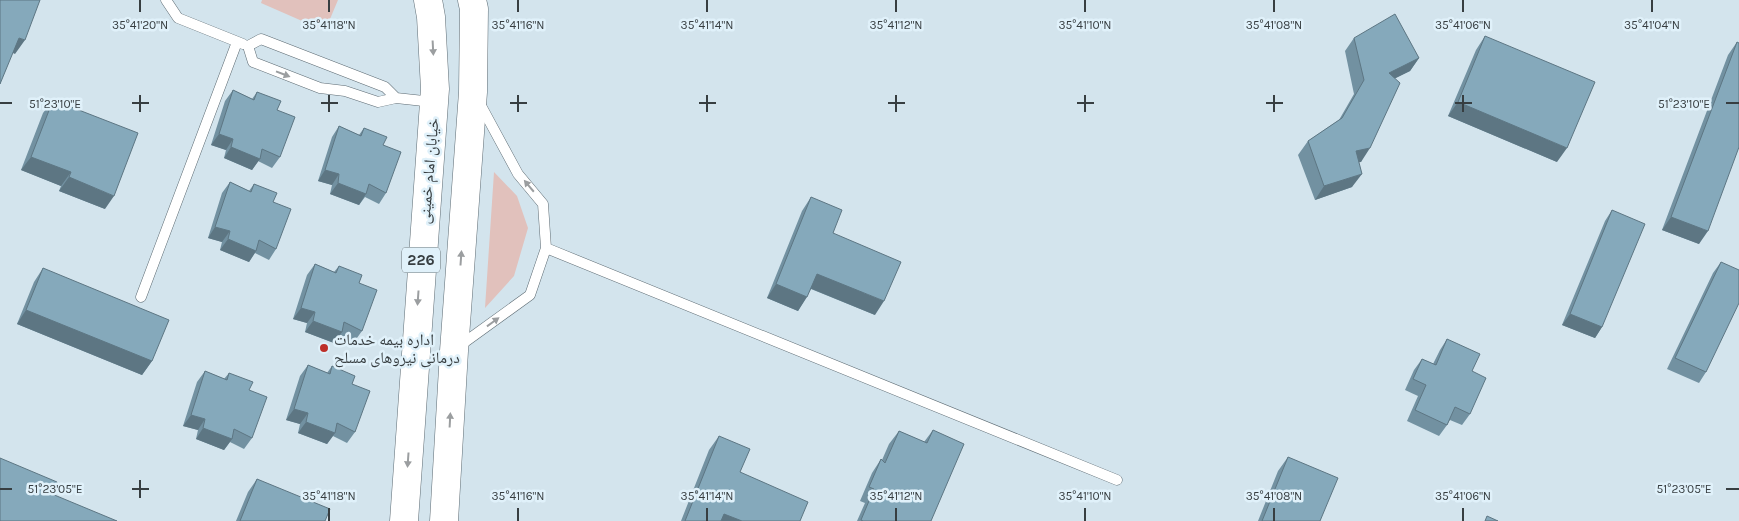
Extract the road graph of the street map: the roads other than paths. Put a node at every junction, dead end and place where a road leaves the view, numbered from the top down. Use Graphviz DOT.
graph roads {
  1 [pos="166,0"];
  2 [pos="428,0"];
  3 [pos="472,0"];
  4 [pos="236,42"];
  5 [pos="248,46"];
  6 [pos="351,75"];
  7 [pos="345,91"];
  8 [pos="473,92"];
  9 [pos="434,95"];
  10 [pos="396,98"];
  11 [pos="546,248"];
  12 [pos="141,297"];
  13 [pos="454,351"];
  14 [pos="1117,480"];
  15 [pos="404,521"];
  16 [pos="444,521"];
  1 -- 4 [label="lane"];
  2 -- 9 [label="main road, خیابان امام خمینی / 226, one-way"];
  3 -- 8 [label="main road, 226"];
  4 -- 5 [label="lane"];
  4 -- 12 [label="lane"];
  5 -- 6 [label="lane"];
  5 -- 7 [label="lane, one-way"];
  6 -- 7 [label="lane"];
  6 -- 10 [label="lane"];
  7 -- 10 [label="lane"];
  8 -- 9 [label="main road"];
  11 -- 8 [label="lane, one-way"];
  13 -- 8 [label="main road, 226, one-way"];
  9 -- 10 [label="lane"];
  9 -- 15 [label="main road, خیابان امام خمینی / 226, one-way"];
  13 -- 11 [label="lane, one-way"];
  11 -- 14 [label="lane"];
  16 -- 13 [label="main road, 226, one-way"];
}
